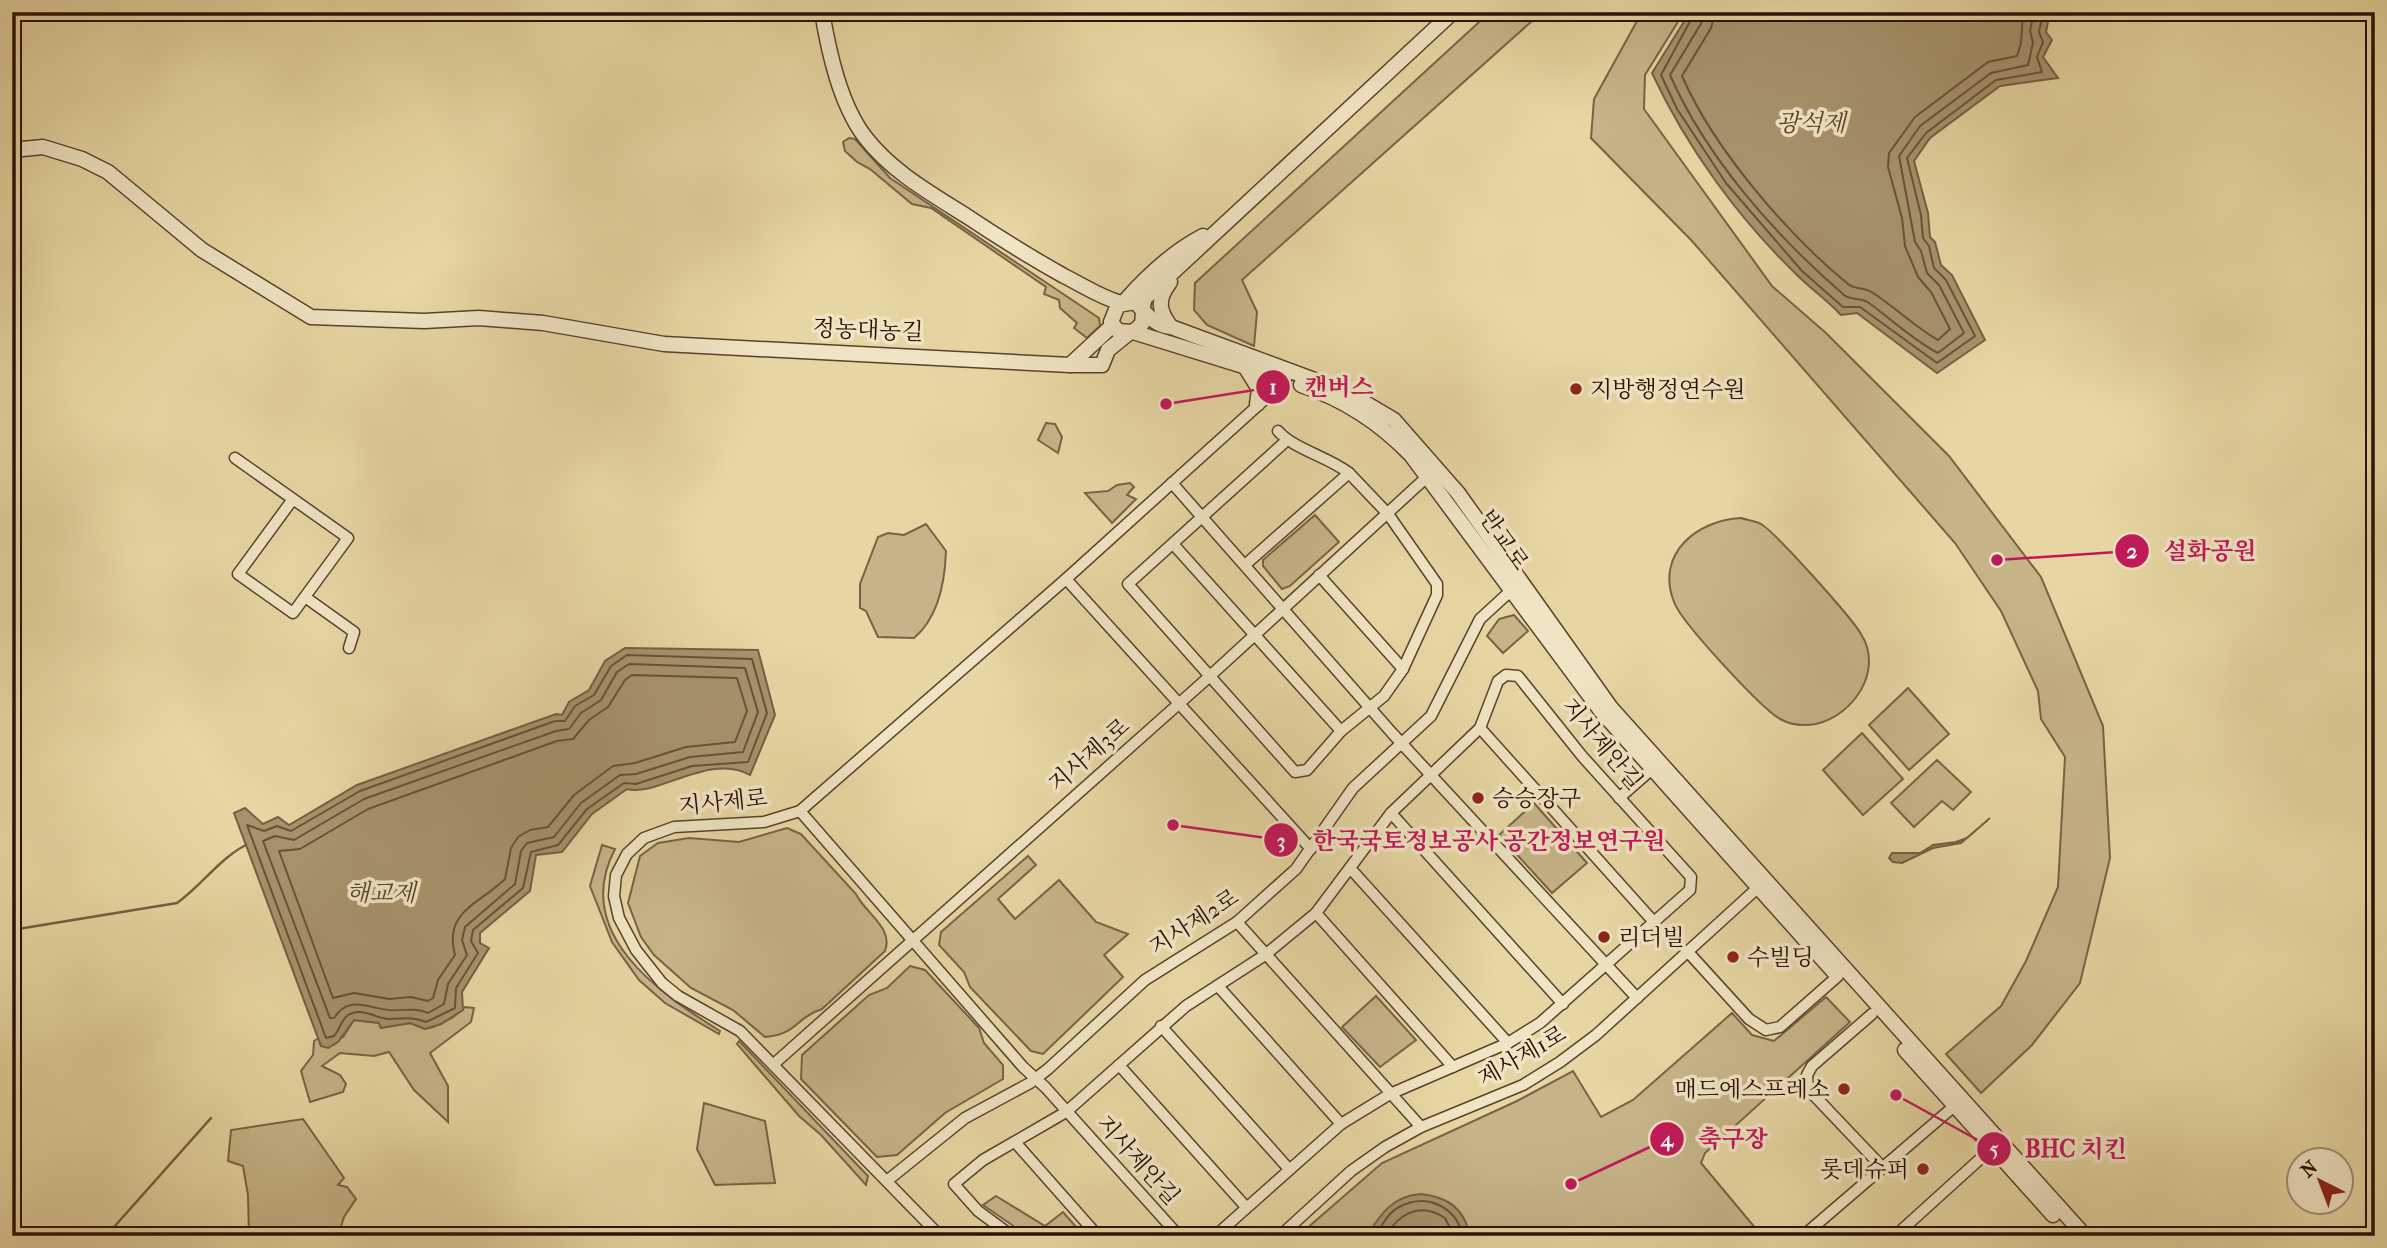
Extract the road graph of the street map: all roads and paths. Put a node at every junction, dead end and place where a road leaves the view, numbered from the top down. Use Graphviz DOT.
graph roads {
  1 [pos="822,12"];
  2 [pos="1453,12"];
  3 [pos="12,150"];
  4 [pos="1217,229"];
  5 [pos="1037,263"];
  6 [pos="1174,271"];
  7 [pos="1123,303"];
  8 [pos="1143,311"];
  9 [pos="1112,322"];
  10 [pos="1171,327"];
  11 [pos="1131,332"];
  12 [pos="1094,345"];
  13 [pos="1243,364"];
  14 [pos="1070,365"];
  15 [pos="1097,365"];
  16 [pos="1286,380"];
  17 [pos="1257,404"];
  18 [pos="1278,431"];
  19 [pos="1286,441"];
  20 [pos="235,458"];
  21 [pos="1349,472"];
  22 [pos="1429,475"];
  23 [pos="1172,483"];
  24 [pos="293,499"];
  25 [pos="1388,514"];
  26 [pos="1203,517"];
  27 [pos="1173,544"];
  28 [pos="1246,564"];
  29 [pos="1320,575"];
  30 [pos="1066,579"];
  31 [pos="1516,586"];
  32 [pos="305,597"];
  33 [pos="1284,607"];
  34 [pos="1255,634"];
  35 [pos="349,648"];
  36 [pos="1404,669"];
  37 [pos="1210,676"];
  38 [pos="1178,704"];
  39 [pos="1371,707"];
  40 [pos="1480,728"];
  41 [pos="1340,731"];
  42 [pos="1403,742"];
  43 [pos="1652,769"];
  44 [pos="1433,774"];
  45 [pos="1619,798"];
  46 [pos="800,811"];
  47 [pos="1391,813"];
  48 [pos="1311,849"];
  49 [pos="1350,868"];
  50 [pos="1761,884"];
  51 [pos="1317,913"];
  52 [pos="1653,921"];
  53 [pos="1237,922"];
  54 [pos="914,941"];
  55 [pos="1688,952"];
  56 [pos="1265,955"];
  57 [pos="1606,966"];
  58 [pos="1838,976"];
  59 [pos="1218,986"];
  60 [pos="1637,999"];
  61 [pos="1563,1004"];
  62 [pos="1872,1014"];
  63 [pos="1161,1027"];
  64 [pos="1508,1043"];
  65 [pos="775,1063"];
  66 [pos="1119,1065"];
  67 [pos="1453,1067"];
  68 [pos="1037,1078"];
  69 [pos="1390,1094"];
  70 [pos="1957,1103"];
  71 [pos="1066,1112"];
  72 [pos="1341,1124"];
  73 [pos="1422,1127"];
  74 [pos="1015,1142"];
  75 [pos="1991,1149"];
  76 [pos="1288,1168"];
  77 [pos="1883,1168"];
  78 [pos="888,1180"];
  79 [pos="1246,1207"];
  80 [pos="940,1236"];
  81 [pos="1012,1236"];
  82 [pos="1098,1236"];
  83 [pos="1179,1236"];
  84 [pos="1214,1236"];
  85 [pos="1280,1236"];
  86 [pos="1803,1236"];
  87 [pos="1895,1236"];
  88 [pos="2072,1236"];
  89 [pos="2085,1236"];
  1 -- 5 [label="street"];
  2 -- 4 [label="street"];
  3 -- 14 [label="street, 정농대농길"];
  4 -- 6 [label="street"];
  4 -- 7 [label="street"];
  5 -- 7 [label="street"];
  5 -- 9 [label="street"];
  6 -- 8 [label="street"];
  6 -- 10 [label="street"];
  7 -- 8 [label="street"];
  7 -- 9 [label="street"];
  8 -- 10 [label="street, 반교로"];
  8 -- 11 [label="street"];
  9 -- 11 [label="street"];
  9 -- 12 [label="street"];
  10 -- 31 [label="street, 반교로"];
  11 -- 13 [label="street, 반교로"];
  11 -- 15 [label="street"];
  12 -- 14 [label="street"];
  12 -- 15 [label="street"];
  13 -- 16 [label="street, 반교로"];
  13 -- 17 [label="street"];
  14 -- 15 [label="street, 정농대농길"];
  16 -- 17 [label="street, 지사제로"];
  16 -- 22 [label="street, 반교로"];
  17 -- 23 [label="street, 지사제로"];
  18 -- 19 [label="street"];
  19 -- 21 [label="street"];
  19 -- 26 [label="street"];
  20 -- 24 [label="street"];
  21 -- 25 [label="street"];
  21 -- 28 [label="street"];
  22 -- 25 [label="street, 지사제3로"];
  22 -- 31 [label="street, 반교로"];
  23 -- 26 [label="street"];
  23 -- 30 [label="street, 지사제로"];
  24 -- 32 [label="street"];
  24 -- 32 [label="street"];
  25 -- 29 [label="street, 지사제3로"];
  25 -- 36 [label="street"];
  26 -- 27 [label="street"];
  26 -- 28 [label="street"];
  27 -- 34 [label="street"];
  27 -- 37 [label="street"];
  28 -- 33 [label="street"];
  29 -- 33 [label="street, 지사제3로"];
  29 -- 36 [label="street"];
  30 -- 38 [label="street"];
  30 -- 46 [label="street, 지사제로"];
  31 -- 42 [label="street, 지사제2로"];
  31 -- 43 [label="street, 반교로"];
  31 -- 50 [label="street, 반교로"];
  32 -- 35 [label="street"];
  33 -- 34 [label="street, 지사제3로"];
  33 -- 39 [label="street"];
  34 -- 37 [label="street, 지사제3로"];
  34 -- 41 [label="street"];
  36 -- 39 [label="street"];
  37 -- 38 [label="street, 지사제3로"];
  37 -- 41 [label="street"];
  38 -- 48 [label="street"];
  38 -- 54 [label="street, 지사제3로"];
  39 -- 41 [label="street"];
  39 -- 42 [label="street"];
  40 -- 44 [label="street, 지사제안길"];
  40 -- 45 [label="street, 지사제안길"];
  40 -- 52 [label="street"];
  42 -- 44 [label="street"];
  42 -- 48 [label="street, 지사제2로"];
  43 -- 45 [label="street"];
  43 -- 50 [label="street, 반교로"];
  44 -- 47 [label="street, 지사제안길"];
  44 -- 57 [label="street"];
  45 -- 52 [label="street, 지사제안길"];
  46 -- 54 [label="street"];
  46 -- 65 [label="street, 지사제로"];
  47 -- 49 [label="street, 지사제안길"];
  47 -- 61 [label="street"];
  48 -- 53 [label="street, 지사제2로"];
  49 -- 51 [label="street, 지사제안길"];
  49 -- 64 [label="street"];
  50 -- 55 [label="street, 제사제1로"];
  50 -- 58 [label="street"];
  50 -- 70 [label="street"];
  51 -- 56 [label="street, 지사제안길"];
  51 -- 67 [label="street"];
  52 -- 57 [label="street, 지사제안길"];
  53 -- 56 [label="street"];
  53 -- 68 [label="street, 지사제2로"];
  54 -- 65 [label="street, 지사제3로"];
  54 -- 68 [label="street"];
  55 -- 58 [label="street"];
  55 -- 60 [label="street, 제사제1로"];
  56 -- 59 [label="street, 지사제안길"];
  56 -- 69 [label="street"];
  57 -- 60 [label="street"];
  57 -- 61 [label="street, 지사제안길"];
  58 -- 62 [label="street"];
  59 -- 63 [label="street, 지사제안길"];
  59 -- 72 [label="street"];
  60 -- 73 [label="street, 제사제1로"];
  61 -- 64 [label="street, 지사제안길"];
  62 -- 70 [label="street"];
  62 -- 77 [label="street"];
  63 -- 66 [label="street, 지사제안길"];
  63 -- 76 [label="street"];
  64 -- 67 [label="street, 지사제안길"];
  65 -- 78 [label="street, 지사제로"];
  66 -- 71 [label="street, 지사제안길"];
  66 -- 79 [label="street"];
  67 -- 69 [label="street, 지사제안길"];
  68 -- 71 [label="street"];
  68 -- 78 [label="street, 지사제2로"];
  69 -- 72 [label="street, 지사제안길"];
  69 -- 73 [label="street"];
  70 -- 75 [label="street"];
  70 -- 77 [label="street"];
  70 -- 89 [label="street"];
  71 -- 74 [label="street, 지사제안길"];
  71 -- 83 [label="street, 지사제안길"];
  72 -- 76 [label="street, 지사제안길"];
  73 -- 85 [label="street, 제사제1로"];
  74 -- 81 [label="street, 지사제안길"];
  74 -- 82 [label="street"];
  75 -- 87 [label="street"];
  75 -- 88 [label="street"];
  76 -- 79 [label="street, 지사제안길"];
  77 -- 86 [label="street"];
  78 -- 80 [label="street, 지사제로"];
  79 -- 84 [label="street, 지사제안길"];
}
